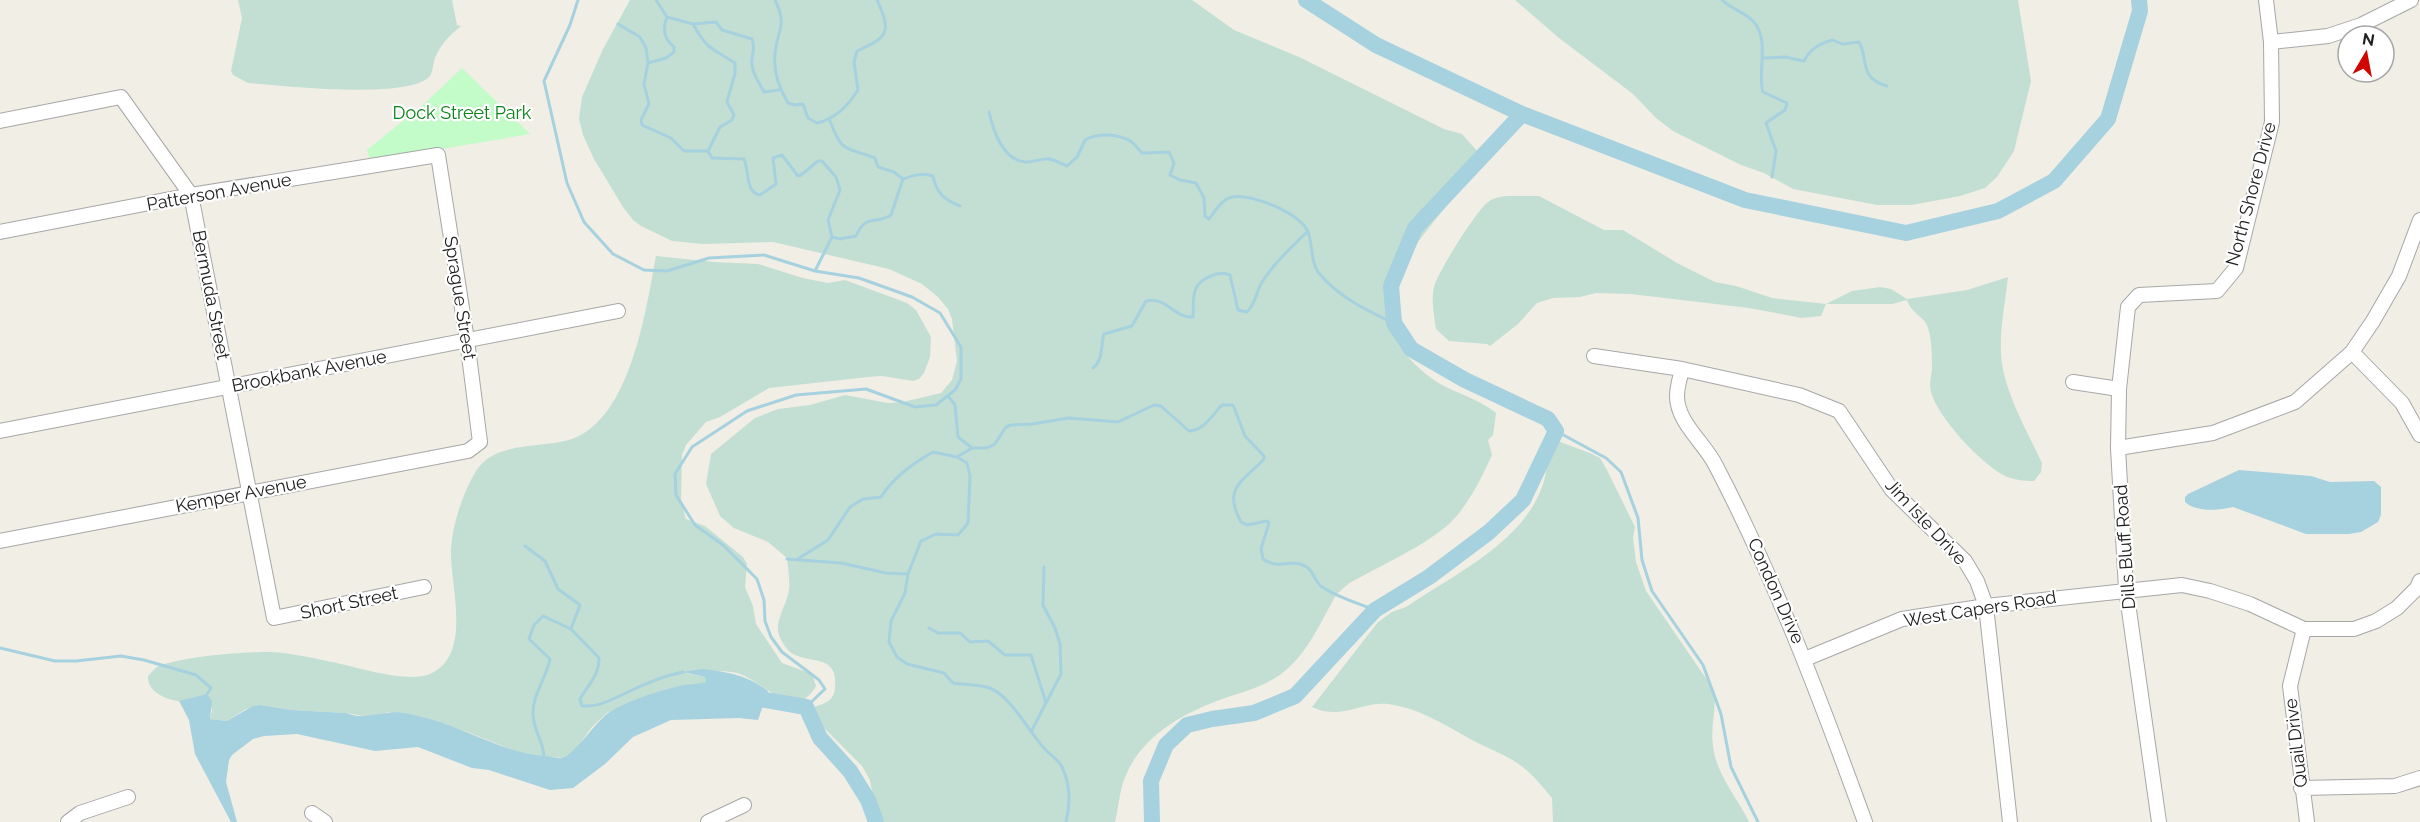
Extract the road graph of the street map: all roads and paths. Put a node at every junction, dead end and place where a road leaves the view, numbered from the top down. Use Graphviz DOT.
graph roads {
  1 [pos="2266,0"];
  2 [pos="2410,0"];
  3 [pos="2271,42"];
  4 [pos="0,121"];
  5 [pos="438,155"];
  6 [pos="191,195"];
  7 [pos="2420,220"];
  8 [pos="0,232"];
  9 [pos="2159,294"];
  10 [pos="618,311"];
  11 [pos="468,340"];
  12 [pos="2352,352"];
  13 [pos="1594,357"];
  14 [pos="1682,369"];
  15 [pos="2073,382"];
  16 [pos="230,386"];
  17 [pos="2120,389"];
  18 [pos="0,431"];
  19 [pos="2420,435"];
  20 [pos="480,442"];
  21 [pos="2118,448"];
  22 [pos="251,492"];
  23 [pos="0,541"];
  24 [pos="2420,581"];
  25 [pos="424,587"];
  26 [pos="2126,589"];
  27 [pos="1986,606"];
  28 [pos="274,618"];
  29 [pos="2304,629"];
  30 [pos="1805,659"];
  31 [pos="2420,778"];
  32 [pos="2301,788"];
  33 [pos="128,797"];
  34 [pos="744,805"];
  35 [pos="312,813"];
  36 [pos="68,822"];
  37 [pos="325,822"];
  38 [pos="708,822"];
  39 [pos="1865,822"];
  40 [pos="2010,822"];
  41 [pos="2159,822"];
  42 [pos="2307,822"];
  1 -- 3 [label="street, North Shore Drive"];
  2 -- 3 [label="street"];
  3 -- 9 [label="street, North Shore Drive"];
  4 -- 6 [label="street, Bermuda Street"];
  5 -- 6 [label="street, Patterson Avenue"];
  5 -- 11 [label="street, Sprague Street"];
  6 -- 8 [label="street, Patterson Avenue"];
  6 -- 16 [label="street, Bermuda Street"];
  7 -- 12 [label="street"];
  9 -- 17 [label="street, Dills Bluff Road"];
  10 -- 11 [label="street, Brookbank Avenue"];
  11 -- 16 [label="street, Brookbank Avenue"];
  11 -- 20 [label="street, Sprague Street"];
  12 -- 19 [label="street"];
  12 -- 21 [label="street"];
  13 -- 14 [label="street, Jim Isle Drive"];
  14 -- 27 [label="street, Jim Isle Drive"];
  14 -- 30 [label="street, Condon Drive"];
  15 -- 17 [label="street"];
  16 -- 18 [label="street, Brookbank Avenue"];
  16 -- 22 [label="street, Bermuda Street"];
  17 -- 21 [label="street, Dills Bluff Road"];
  20 -- 22 [label="street, Kemper Avenue"];
  21 -- 26 [label="street, Dills Bluff Road"];
  22 -- 23 [label="street, Kemper Avenue"];
  22 -- 28 [label="street, Bermuda Street"];
  24 -- 29 [label="street"];
  25 -- 28 [label="street, Short Street"];
  26 -- 27 [label="street, West Capers Road"];
  26 -- 29 [label="street, West Capers Road"];
  26 -- 41 [label="street, Dills Bluff Road"];
  27 -- 30 [label="street, West Capers Road"];
  27 -- 40 [label="street, Jim Isle Drive"];
  29 -- 32 [label="street, Quail Drive"];
  30 -- 39 [label="street, Condon Drive"];
  31 -- 32 [label="street"];
  32 -- 42 [label="street, Quail Drive"];
  33 -- 36 [label="street"];
  34 -- 38 [label="street"];
  35 -- 37 [label="street"];
}
